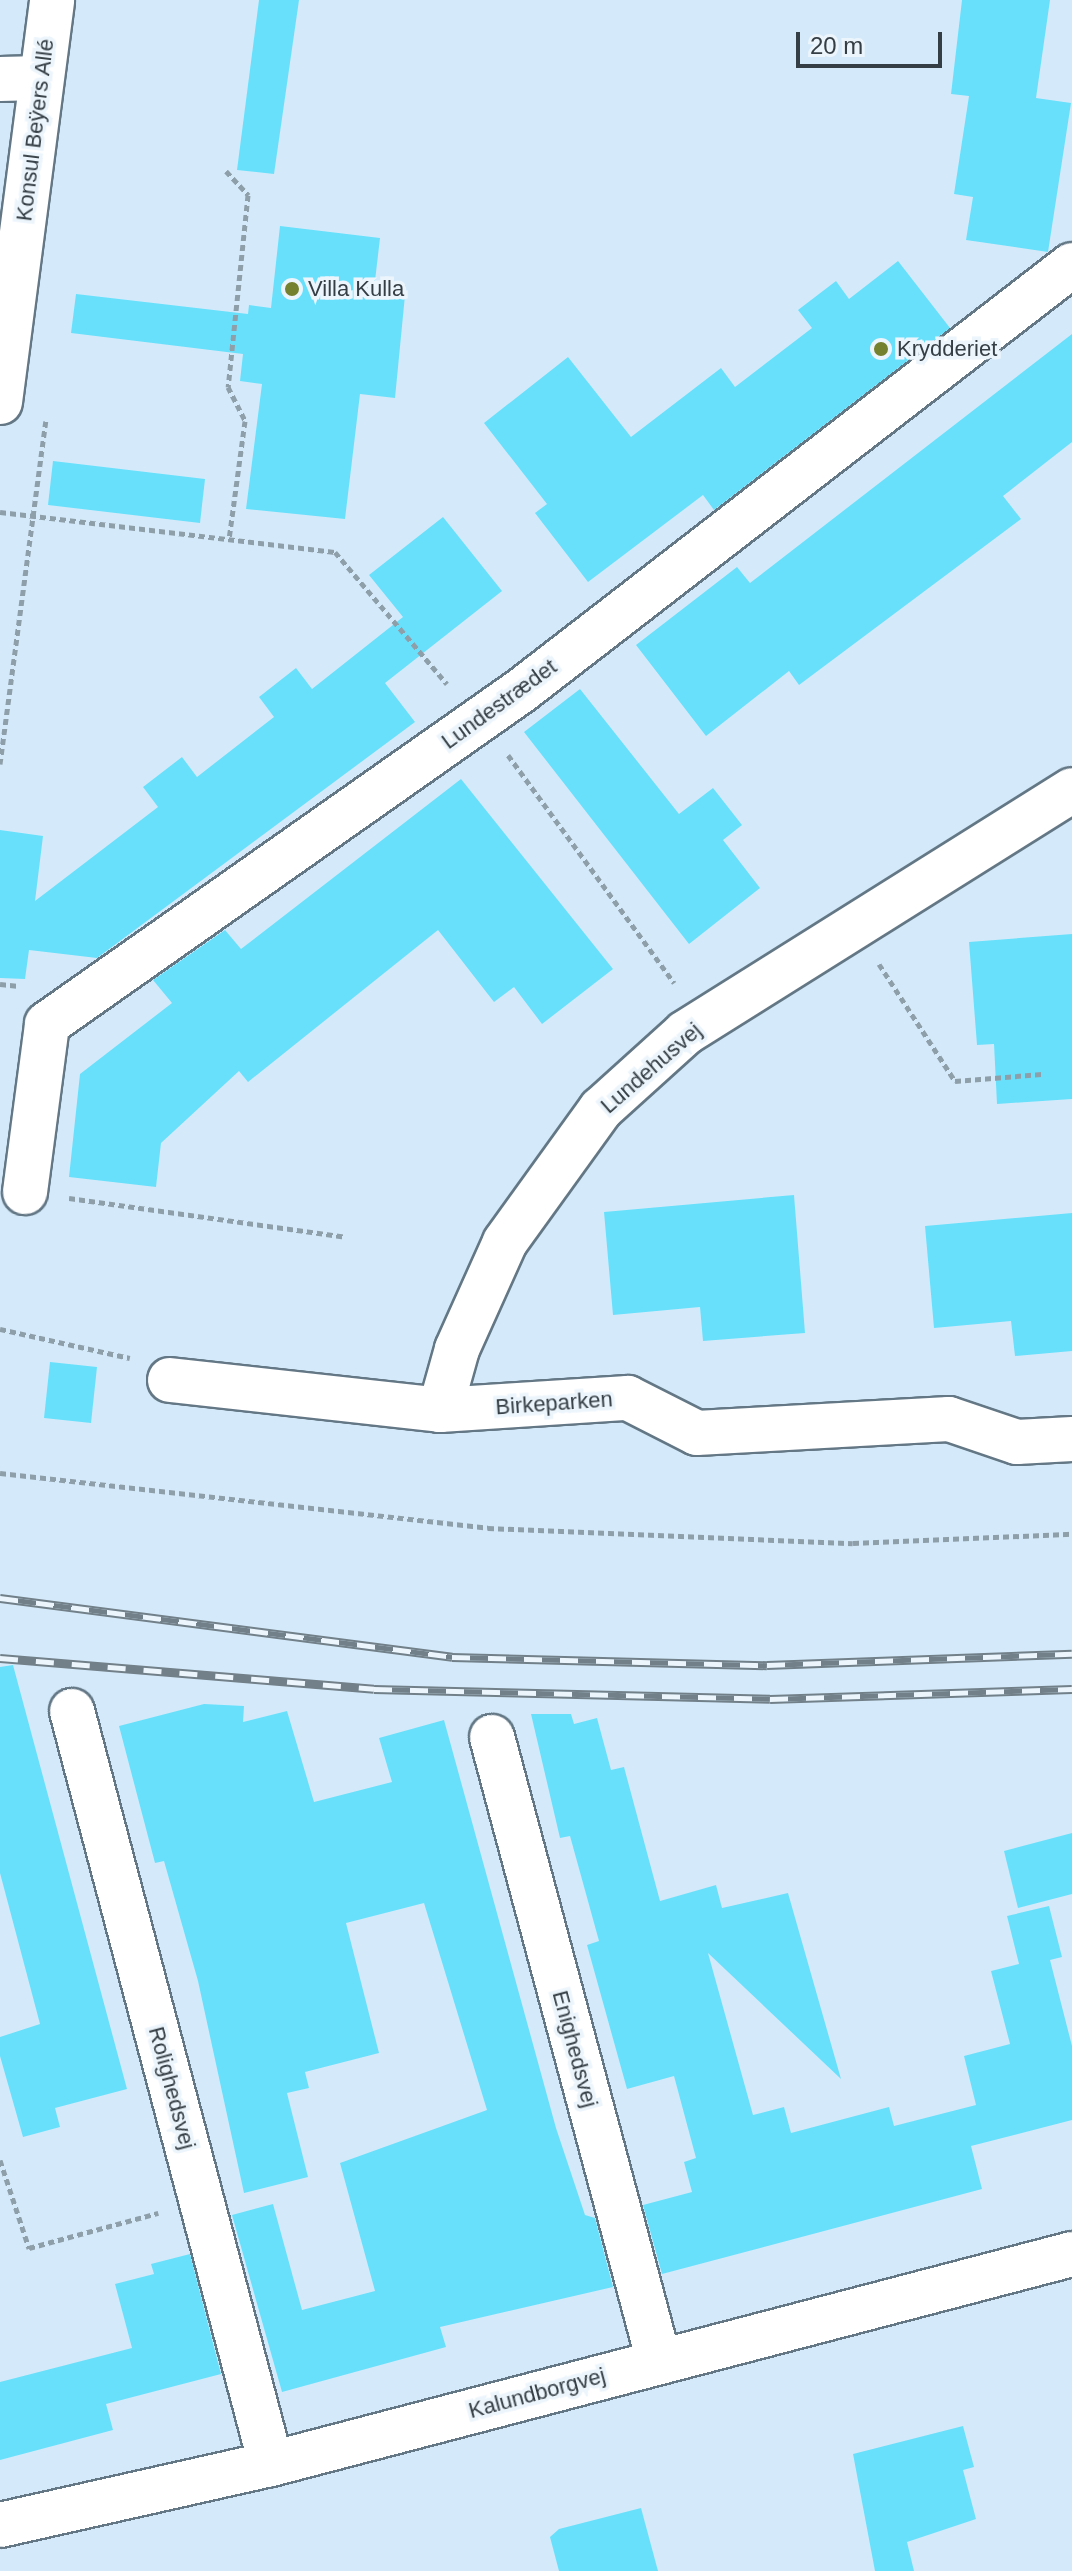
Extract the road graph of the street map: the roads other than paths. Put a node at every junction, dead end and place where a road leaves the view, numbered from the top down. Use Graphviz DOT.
graph roads {
  1 [pos="52,0"];
  2 [pos="20,79"];
  3 [pos="1072,265"];
  4 [pos="0,402"];
  5 [pos="1072,790"];
  6 [pos="25,1192"];
  7 [pos="156,1370"];
  8 [pos="440,1410"];
  9 [pos="1072,1439"];
  10 [pos="72,1711"];
  11 [pos="492,1737"];
  12 [pos="1071,2259"];
  13 [pos="659,2361"];
  14 [pos="271,2464"];
  15 [pos="0,2525"];
  1 -- 2 [label="street, Konsul Beÿers Allé"];
  2 -- 4 [label="street, Konsul Beÿers Allé"];
  3 -- 6 [label="street, Lundestrædet"];
  5 -- 8 [label="street, Lundehusvej"];
  7 -- 8 [label="street, Birkeparken"];
  8 -- 9 [label="street, Birkeparken"];
  10 -- 14 [label="street, Rolighedsvej"];
  11 -- 13 [label="street, Enighedsvej"];
  12 -- 13 [label="street, Kalundborgvej"];
  13 -- 14 [label="street, Kalundborgvej"];
  14 -- 15 [label="street, Kalundborgvej"];
}
